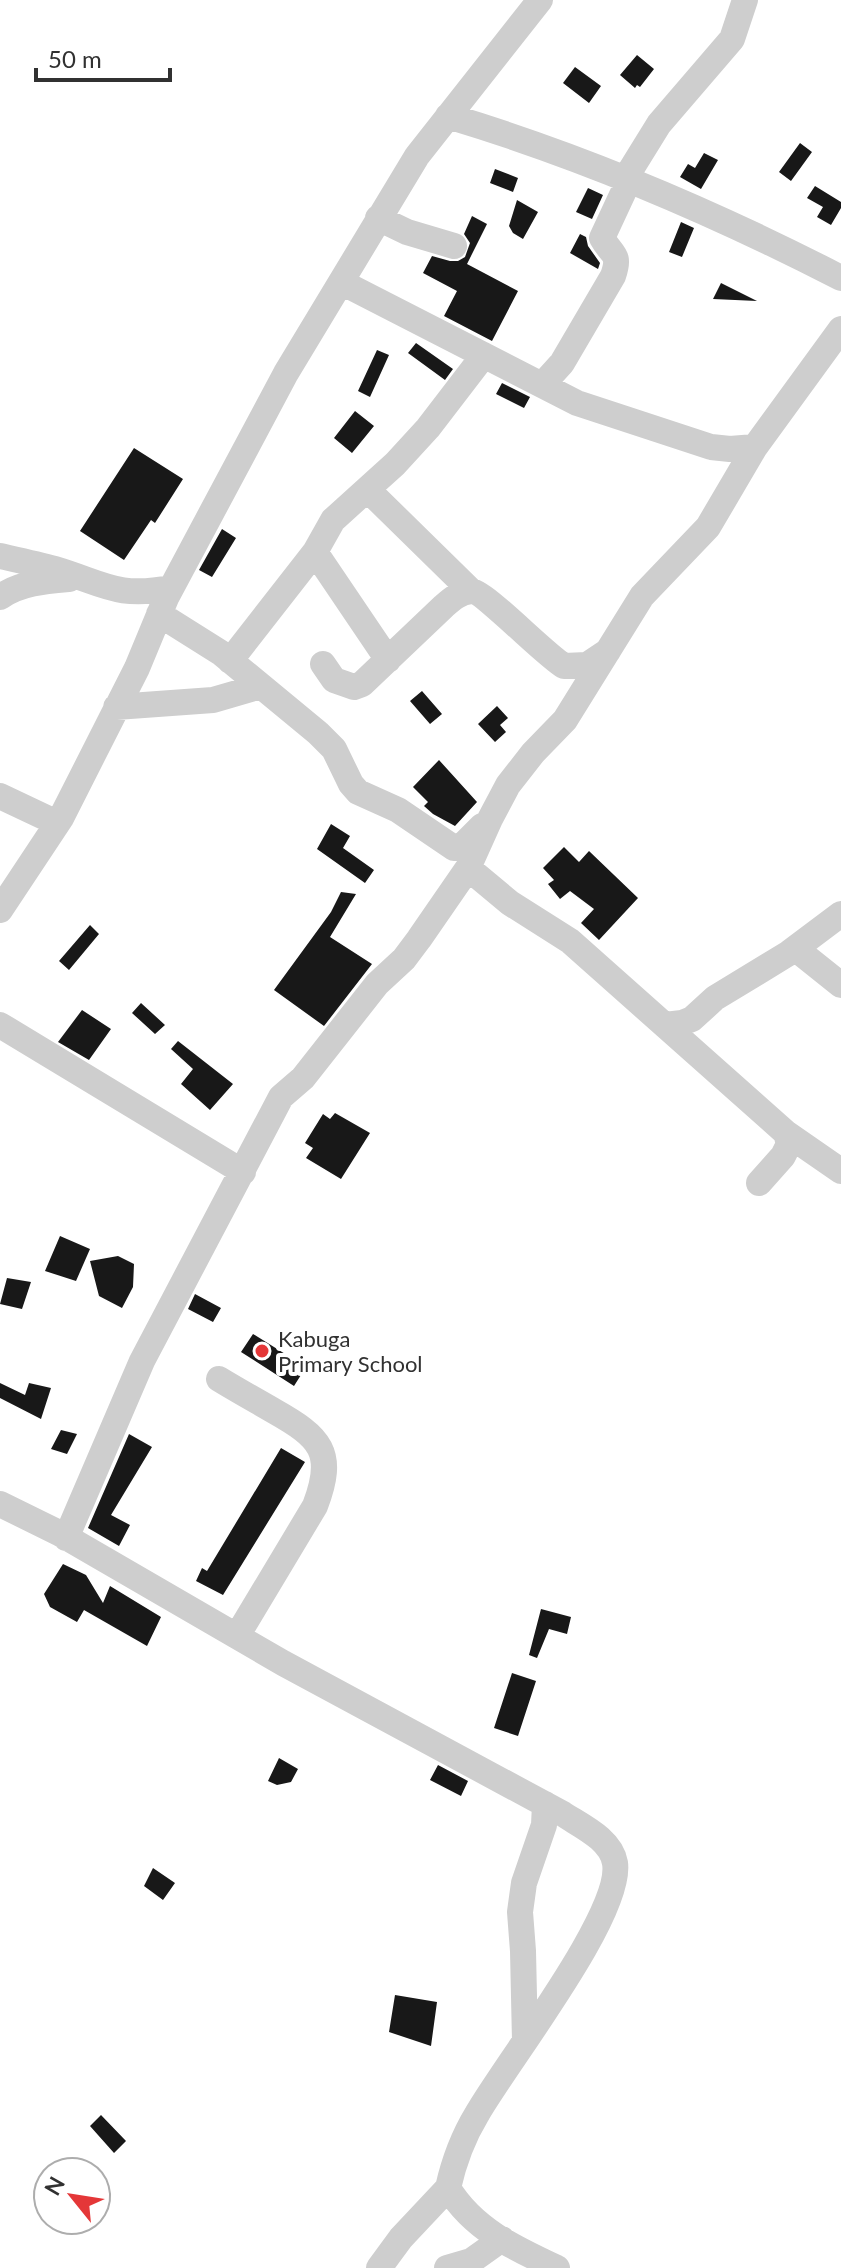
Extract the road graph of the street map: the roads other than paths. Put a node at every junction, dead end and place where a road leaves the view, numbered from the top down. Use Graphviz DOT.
graph roads {
  1 [pos="540,0"];
  2 [pos="745,0"];
  3 [pos="448,116"];
  4 [pos="627,179"];
  5 [pos="378,218"];
  6 [pos="454,246"];
  7 [pos="841,278"];
  8 [pos="341,282"];
  9 [pos="841,329"];
  10 [pos="484,355"];
  11 [pos="543,384"];
  12 [pos="755,447"];
  13 [pos="368,490"];
  14 [pos="315,552"];
  15 [pos="0,556"];
  16 [pos="80,578"];
  17 [pos="171,588"];
  18 [pos="471,591"];
  19 [pos="0,597"];
  20 [pos="159,614"];
  21 [pos="608,651"];
  22 [pos="388,660"];
  23 [pos="230,661"];
  24 [pos="323,664"];
  25 [pos="261,686"];
  26 [pos="116,707"];
  27 [pos="0,796"];
  28 [pos="490,819"];
  29 [pos="57,823"];
  30 [pos="468,868"];
  31 [pos="0,910"];
  32 [pos="841,914"];
  33 [pos="796,949"];
  34 [pos="841,985"];
  35 [pos="0,1025"];
  36 [pos="665,1025"];
  37 [pos="786,1133"];
  38 [pos="841,1171"];
  39 [pos="243,1172"];
  40 [pos="759,1183"];
  41 [pos="219,1379"];
  42 [pos="0,1504"];
  43 [pos="66,1538"];
  44 [pos="237,1636"];
  45 [pos="545,1804"];
  46 [pos="525,2041"];
  47 [pos="448,2188"];
  48 [pos="502,2239"];
  49 [pos="379,2268"];
  50 [pos="447,2268"];
  51 [pos="557,2268"];
  1 -- 3 [label="street"];
  2 -- 4 [label="street"];
  3 -- 4 [label="street"];
  3 -- 5 [label="street"];
  4 -- 7 [label="street"];
  4 -- 11 [label="street"];
  5 -- 6 [label="street"];
  5 -- 8 [label="street"];
  8 -- 10 [label="street"];
  8 -- 17 [label="street"];
  9 -- 12 [label="street"];
  10 -- 11 [label="street"];
  10 -- 13 [label="street"];
  11 -- 12 [label="street"];
  12 -- 21 [label="street"];
  13 -- 14 [label="street"];
  13 -- 18 [label="street"];
  14 -- 22 [label="street"];
  14 -- 23 [label="street"];
  15 -- 16 [label="street"];
  16 -- 17 [label="street"];
  16 -- 19 [label="street"];
  17 -- 20 [label="street"];
  18 -- 21 [label="street"];
  18 -- 22 [label="street"];
  20 -- 23 [label="street"];
  20 -- 26 [label="street"];
  21 -- 28 [label="street"];
  22 -- 24 [label="street"];
  23 -- 25 [label="street"];
  25 -- 26 [label="street"];
  25 -- 28 [label="street"];
  26 -- 29 [label="street"];
  27 -- 29 [label="street"];
  28 -- 30 [label="street"];
  29 -- 31 [label="street"];
  30 -- 36 [label="street"];
  30 -- 39 [label="street"];
  32 -- 33 [label="street"];
  33 -- 34 [label="street"];
  33 -- 36 [label="street"];
  35 -- 39 [label="street"];
  36 -- 37 [label="street"];
  37 -- 38 [label="street"];
  37 -- 40 [label="street"];
  39 -- 43 [label="street"];
  41 -- 44 [label="street"];
  42 -- 43 [label="street"];
  43 -- 44 [label="street"];
  44 -- 45 [label="street"];
  45 -- 46 [label="street"];
  45 -- 46 [label="street"];
  46 -- 47 [label="street"];
  47 -- 48 [label="street"];
  47 -- 49 [label="street"];
  48 -- 50 [label="street"];
  48 -- 51 [label="street"];
}
